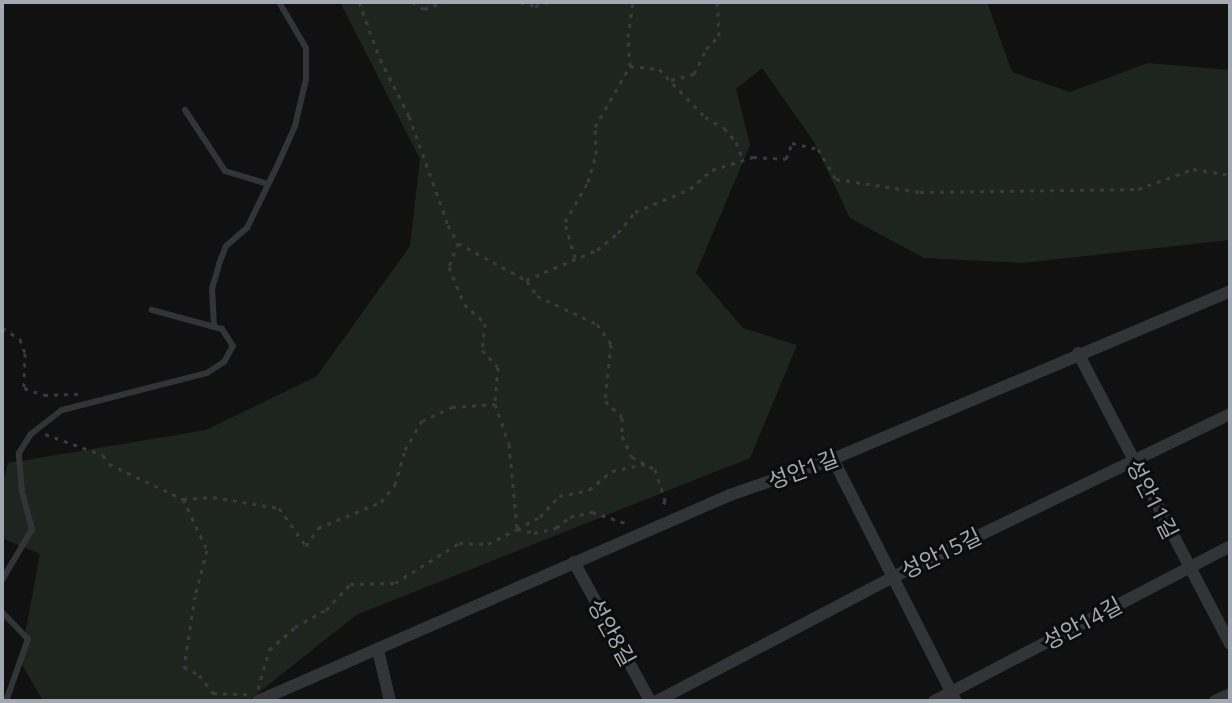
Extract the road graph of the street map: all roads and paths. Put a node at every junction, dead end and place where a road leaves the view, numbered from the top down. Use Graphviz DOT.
graph roads {
  1 [pos="279,2"];
  2 [pos="359,2"];
  3 [pos="412,2"];
  4 [pos="444,2"];
  5 [pos="520,2"];
  6 [pos="549,2"];
  7 [pos="633,2"];
  8 [pos="717,2"];
  9 [pos="630,66"];
  10 [pos="671,80"];
  11 [pos="185,110"];
  12 [pos="744,161"];
  13 [pos="1230,175"];
  14 [pos="268,184"];
  15 [pos="458,243"];
  16 [pos="575,258"];
  17 [pos="526,280"];
  18 [pos="1230,291"];
  19 [pos="152,310"];
  20 [pos="214,326"];
  21 [pos="2,328"];
  22 [pos="1078,353"];
  23 [pos="88,393"];
  24 [pos="495,404"];
  25 [pos="1230,414"];
  26 [pos="39,428"];
  27 [pos="833,459"];
  28 [pos="1134,461"];
  29 [pos="646,464"];
  30 [pos="183,499"];
  31 [pos="638,522"];
  32 [pos="659,526"];
  33 [pos="517,529"];
  34 [pos="1230,546"];
  35 [pos="574,562"];
  36 [pos="1189,567"];
  37 [pos="891,578"];
  38 [pos="2,580"];
  39 [pos="2,612"];
  40 [pos="1230,644"];
  41 [pos="378,650"];
  42 [pos="1230,694"];
  43 [pos="953,696"];
  44 [pos="6,701"];
  45 [pos="258,701"];
  46 [pos="390,701"];
  47 [pos="650,701"];
  48 [pos="657,701"];
  49 [pos="934,701"];
  50 [pos="1215,701"];
  1 -- 14 [label="lane"];
  2 -- 15 [label="path"];
  3 -- 4 [label="path"];
  5 -- 6 [label="path"];
  7 -- 9 [label="path"];
  8 -- 10 [label="path"];
  9 -- 10 [label="path"];
  9 -- 16 [label="path"];
  10 -- 12 [label="path"];
  11 -- 14 [label="lane"];
  12 -- 13 [label="path"];
  12 -- 16 [label="path"];
  14 -- 20 [label="lane"];
  15 -- 17 [label="path"];
  15 -- 24 [label="path"];
  16 -- 17 [label="path"];
  17 -- 29 [label="path"];
  18 -- 22 [label="street, 성안1길"];
  19 -- 20 [label="lane"];
  20 -- 26 [label="lane"];
  21 -- 23 [label="path"];
  22 -- 27 [label="street, 성안1길"];
  22 -- 28 [label="street, 성안11길"];
  24 -- 30 [label="path"];
  24 -- 33 [label="path"];
  25 -- 28 [label="street, 성안15길"];
  26 -- 30 [label="path"];
  26 -- 38 [label="lane"];
  27 -- 32 [label="street, 성안1길"];
  27 -- 37 [label="street"];
  28 -- 36 [label="street, 성안11길"];
  28 -- 37 [label="street, 성안15길"];
  29 -- 32 [label="path"];
  29 -- 33 [label="path"];
  30 -- 33 [label="path"];
  31 -- 33 [label="path"];
  32 -- 35 [label="street, 성안1길"];
  34 -- 36 [label="street, 성안14길"];
  35 -- 41 [label="street, 성안1길"];
  35 -- 47 [label="street, 성안8길"];
  36 -- 40 [label="street, 성안11길"];
  36 -- 43 [label="street, 성안14길"];
  37 -- 43 [label="street"];
  37 -- 48 [label="street, 성안15길"];
  39 -- 44 [label="lane"];
  41 -- 45 [label="street, 성안1길"];
  41 -- 46 [label="street"];
  42 -- 50 [label="street"];
  43 -- 49 [label="street, 성안14길"];
}
